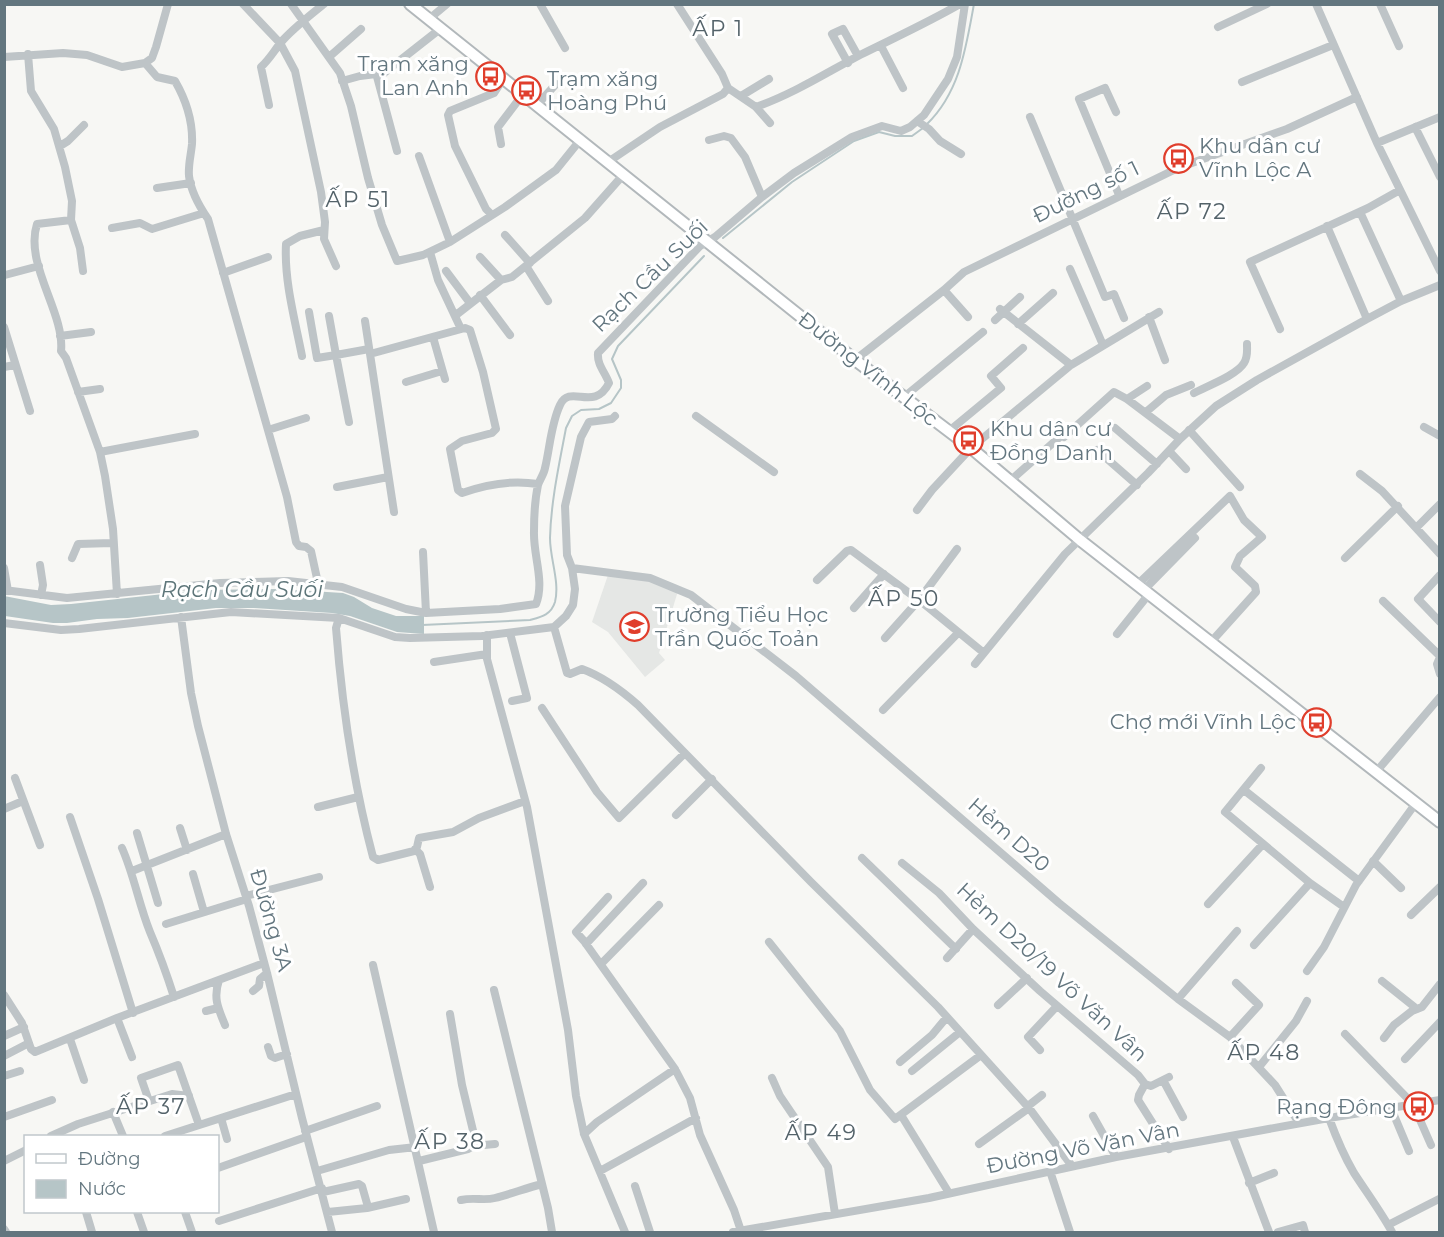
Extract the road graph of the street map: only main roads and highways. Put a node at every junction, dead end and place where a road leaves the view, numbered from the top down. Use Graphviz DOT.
graph roads {
  1 [pos="410,4"];
  2 [pos="1440,822"];
  1 -- 2 [label="main road, Đường Vĩnh Lộc"];
}
